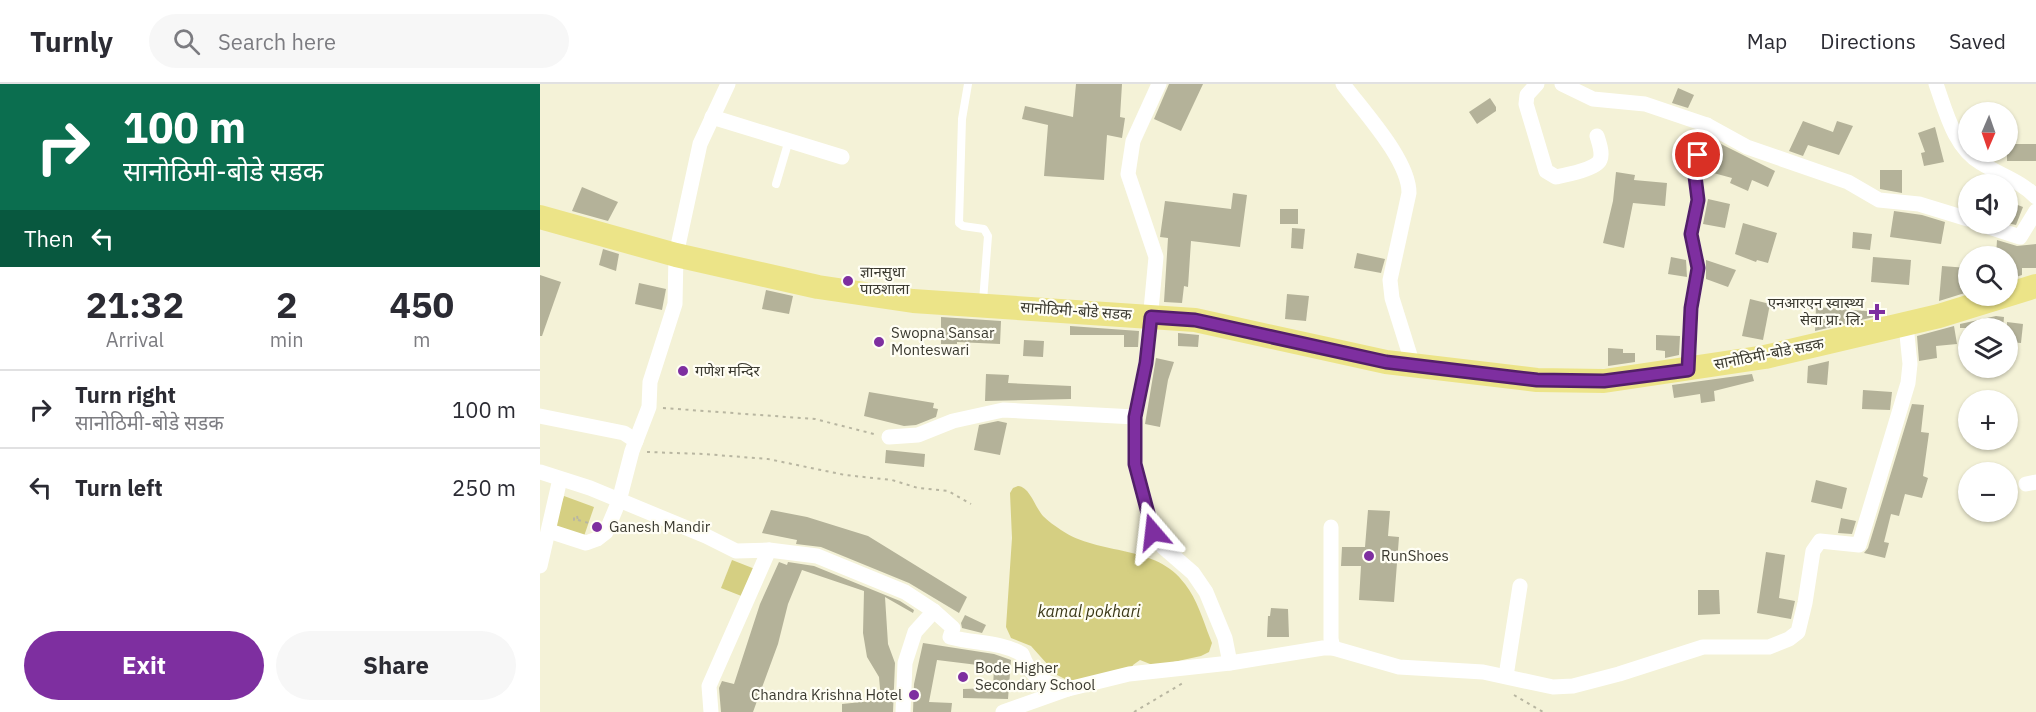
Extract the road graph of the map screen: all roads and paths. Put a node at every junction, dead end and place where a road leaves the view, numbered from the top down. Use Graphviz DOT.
graph roads {
  1 [pos="728,84"];
  2 [pos="968,84"];
  3 [pos="1159,84"];
  4 [pos="1343,84"];
  5 [pos="1537,84"];
  6 [pos="1562,84"];
  7 [pos="1936,84"];
  8 [pos="712,117"];
  9 [pos="1707,125"];
  10 [pos="1597,136"];
  11 [pos="789,141"];
  12 [pos="842,157"];
  13 [pos="776,184"];
  14 [pos="2036,197"];
  15 [pos="2036,211"];
  16 [pos="1958,216"];
  17 [pos="540,217"];
  18 [pos="2011,234"];
  19 [pos="676,255"];
  20 [pos="2036,286"];
  21 [pos="982,306"];
  22 [pos="1151,317"];
  23 [pos="1906,325"];
  24 [pos="1413,365"];
  25 [pos="1688,370"];
  26 [pos="648,407"];
  27 [pos="540,416"];
  28 [pos="1135,417"];
  29 [pos="889,437"];
  30 [pos="634,446"];
  31 [pos="540,472"];
  32 [pos="561,479"];
  33 [pos="619,501"];
  34 [pos="971,504"];
  35 [pos="578,520"];
  36 [pos="589,523"];
  37 [pos="1331,527"];
  38 [pos="549,531"];
  39 [pos="769,550"];
  40 [pos="540,566"];
  41 [pos="1520,586"];
  42 [pos="934,611"];
  43 [pos="1333,648"];
  44 [pos="1230,663"];
  45 [pos="1506,676"];
  46 [pos="1193,679"];
  47 [pos="1068,689"];
  48 [pos="711,712"];
  49 [pos="903,712"];
  50 [pos="1003,712"];
  51 [pos="1134,712"];
  1 -- 8 [label="street"];
  2 -- 21 [label="lane"];
  3 -- 22 [label="street"];
  4 -- 24 [label="street"];
  5 -- 10 [label="street"];
  6 -- 9 [label="street"];
  7 -- 14 [label="street"];
  8 -- 11 [label="street"];
  8 -- 19 [label="street"];
  9 -- 16 [label="street"];
  9 -- 25 [label="street"];
  11 -- 12 [label="street"];
  11 -- 13 [label="lane"];
  15 -- 18 [label="street"];
  17 -- 19 [label="main road, सानोठिमी-बोडे सडक"];
  19 -- 21 [label="main road, सानोठिमी-बोडे सडक"];
  19 -- 26 [label="street"];
  20 -- 23 [label="main road, सानोठिमी-बोडे सडक"];
  21 -- 22 [label="main road, सानोठिमी-बोडे सडक"];
  22 -- 24 [label="main road, सानोठिमी-बोडे सडक"];
  22 -- 28 [label="street"];
  23 -- 25 [label="main road, सानोठिमी-बोडे सडक"];
  23 -- 45 [label="street"];
  24 -- 25 [label="main road, सानोठिमी-बोडे सडक"];
  26 -- 29 [label="path"];
  26 -- 30 [label="street"];
  27 -- 30 [label="street"];
  28 -- 29 [label="street"];
  28 -- 44 [label="street"];
  30 -- 33 [label="street"];
  30 -- 34 [label="path"];
  31 -- 32 [label="street"];
  32 -- 33 [label="street"];
  32 -- 38 [label="street"];
  33 -- 38 [label="street"];
  33 -- 39 [label="street"];
  35 -- 36 [label="path"];
  37 -- 43 [label="street"];
  38 -- 40 [label="street"];
  39 -- 42 [label="street"];
  39 -- 48 [label="street"];
  41 -- 45 [label="street"];
  42 -- 47 [label="street"];
  42 -- 49 [label="street"];
  43 -- 44 [label="street"];
  43 -- 45 [label="street"];
  44 -- 47 [label="street"];
  46 -- 51 [label="path"];
  47 -- 50 [label="street"];
}
